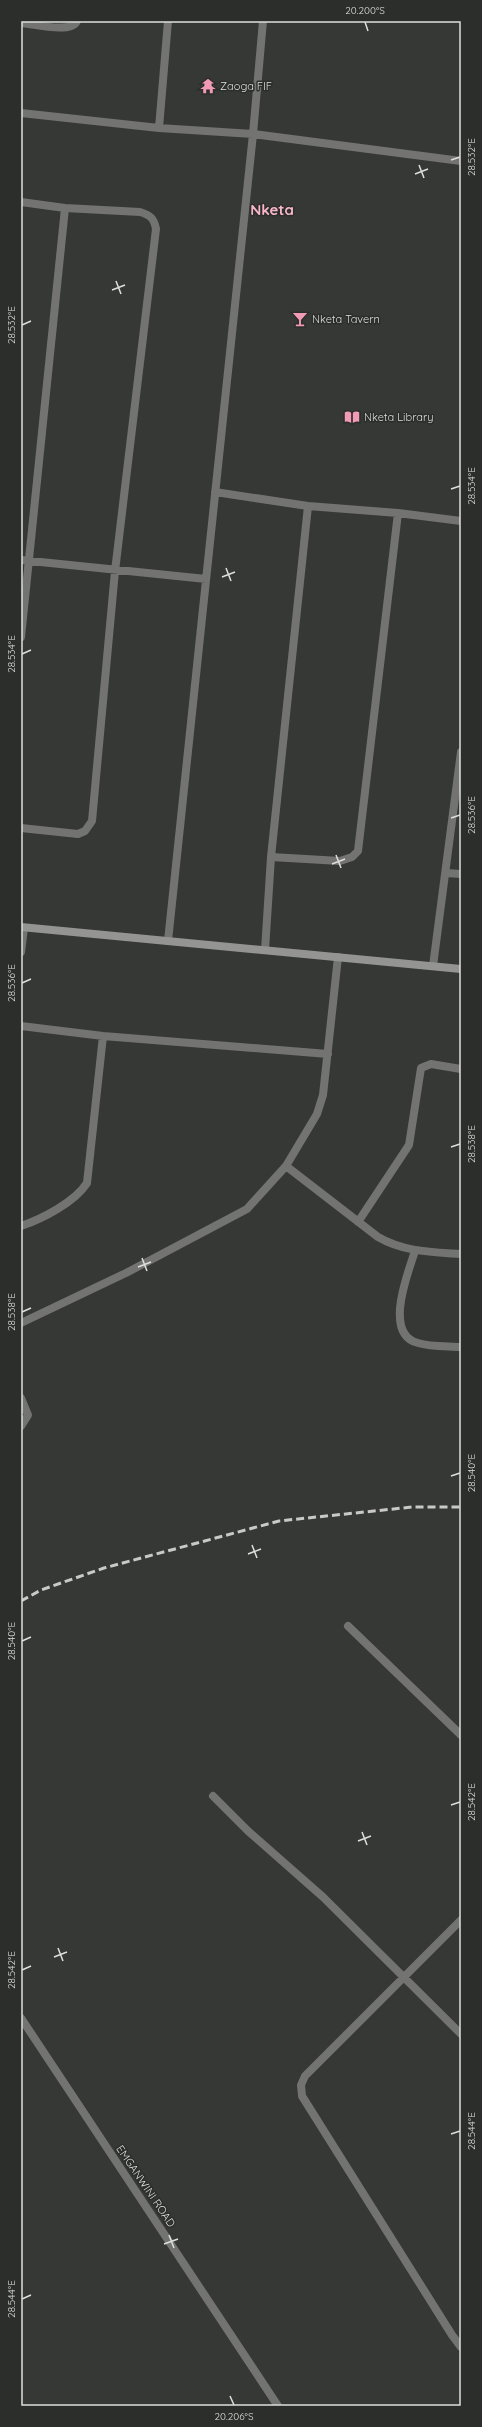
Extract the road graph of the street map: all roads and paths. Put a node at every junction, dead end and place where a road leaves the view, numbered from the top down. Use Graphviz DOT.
graph roads {
  1 [pos="77,21"];
  2 [pos="168,21"];
  3 [pos="263,21"];
  4 [pos="21,23"];
  5 [pos="21,113"];
  6 [pos="159,128"];
  7 [pos="254,134"];
  8 [pos="461,161"];
  9 [pos="21,202"];
  10 [pos="65,208"];
  11 [pos="215,492"];
  12 [pos="308,506"];
  13 [pos="398,513"];
  14 [pos="461,521"];
  15 [pos="21,560"];
  16 [pos="30,561"];
  17 [pos="115,571"];
  18 [pos="206,579"];
  19 [pos="21,637"];
  20 [pos="461,752"];
  21 [pos="21,828"];
  22 [pos="271,857"];
  23 [pos="446,873"];
  24 [pos="461,874"];
  25 [pos="22,928"];
  26 [pos="168,941"];
  27 [pos="265,950"];
  28 [pos="21,952"];
  29 [pos="338,957"];
  30 [pos="433,966"];
  31 [pos="461,969"];
  32 [pos="21,1026"];
  33 [pos="103,1036"];
  34 [pos="328,1054"];
  35 [pos="461,1068"];
  36 [pos="286,1166"];
  37 [pos="358,1222"];
  38 [pos="21,1226"];
  39 [pos="414,1251"];
  40 [pos="461,1254"];
  41 [pos="21,1323"];
  42 [pos="461,1347"];
  43 [pos="21,1398"];
  44 [pos="21,1426"];
  45 [pos="348,1626"];
  46 [pos="461,1735"];
  47 [pos="213,1796"];
  48 [pos="461,1920"];
  49 [pos="404,1976"];
  50 [pos="21,2018"];
  51 [pos="461,2034"];
  52 [pos="461,2347"];
  53 [pos="278,2406"];
  1 -- 4 [label="street"];
  2 -- 6 [label="street"];
  3 -- 7 [label="street"];
  5 -- 6 [label="street"];
  6 -- 7 [label="street"];
  7 -- 8 [label="street"];
  7 -- 11 [label="street"];
  9 -- 10 [label="street"];
  10 -- 16 [label="street"];
  10 -- 17 [label="street"];
  11 -- 12 [label="street"];
  11 -- 18 [label="street"];
  12 -- 13 [label="street"];
  12 -- 22 [label="street"];
  13 -- 14 [label="street"];
  13 -- 22 [label="street"];
  15 -- 16 [label="street"];
  16 -- 17 [label="street"];
  16 -- 19 [label="street"];
  17 -- 18 [label="street"];
  17 -- 21 [label="street"];
  18 -- 26 [label="street"];
  20 -- 23 [label="street"];
  22 -- 27 [label="street"];
  23 -- 24 [label="street"];
  23 -- 30 [label="street"];
  25 -- 26 [label="street"];
  25 -- 28 [label="street"];
  26 -- 27 [label="street"];
  27 -- 29 [label="street"];
  29 -- 30 [label="street"];
  29 -- 34 [label="street"];
  30 -- 31 [label="street"];
  32 -- 33 [label="street"];
  33 -- 34 [label="street"];
  33 -- 38 [label="street"];
  34 -- 36 [label="street"];
  35 -- 37 [label="street"];
  36 -- 37 [label="street"];
  36 -- 41 [label="street"];
  37 -- 39 [label="street"];
  39 -- 40 [label="street"];
  39 -- 42 [label="street"];
  43 -- 44 [label="street"];
  45 -- 46 [label="street"];
  47 -- 49 [label="street"];
  48 -- 49 [label="street"];
  49 -- 51 [label="street"];
  49 -- 52 [label="street"];
  50 -- 53 [label="street, EMGANWINI ROAD"];
}
